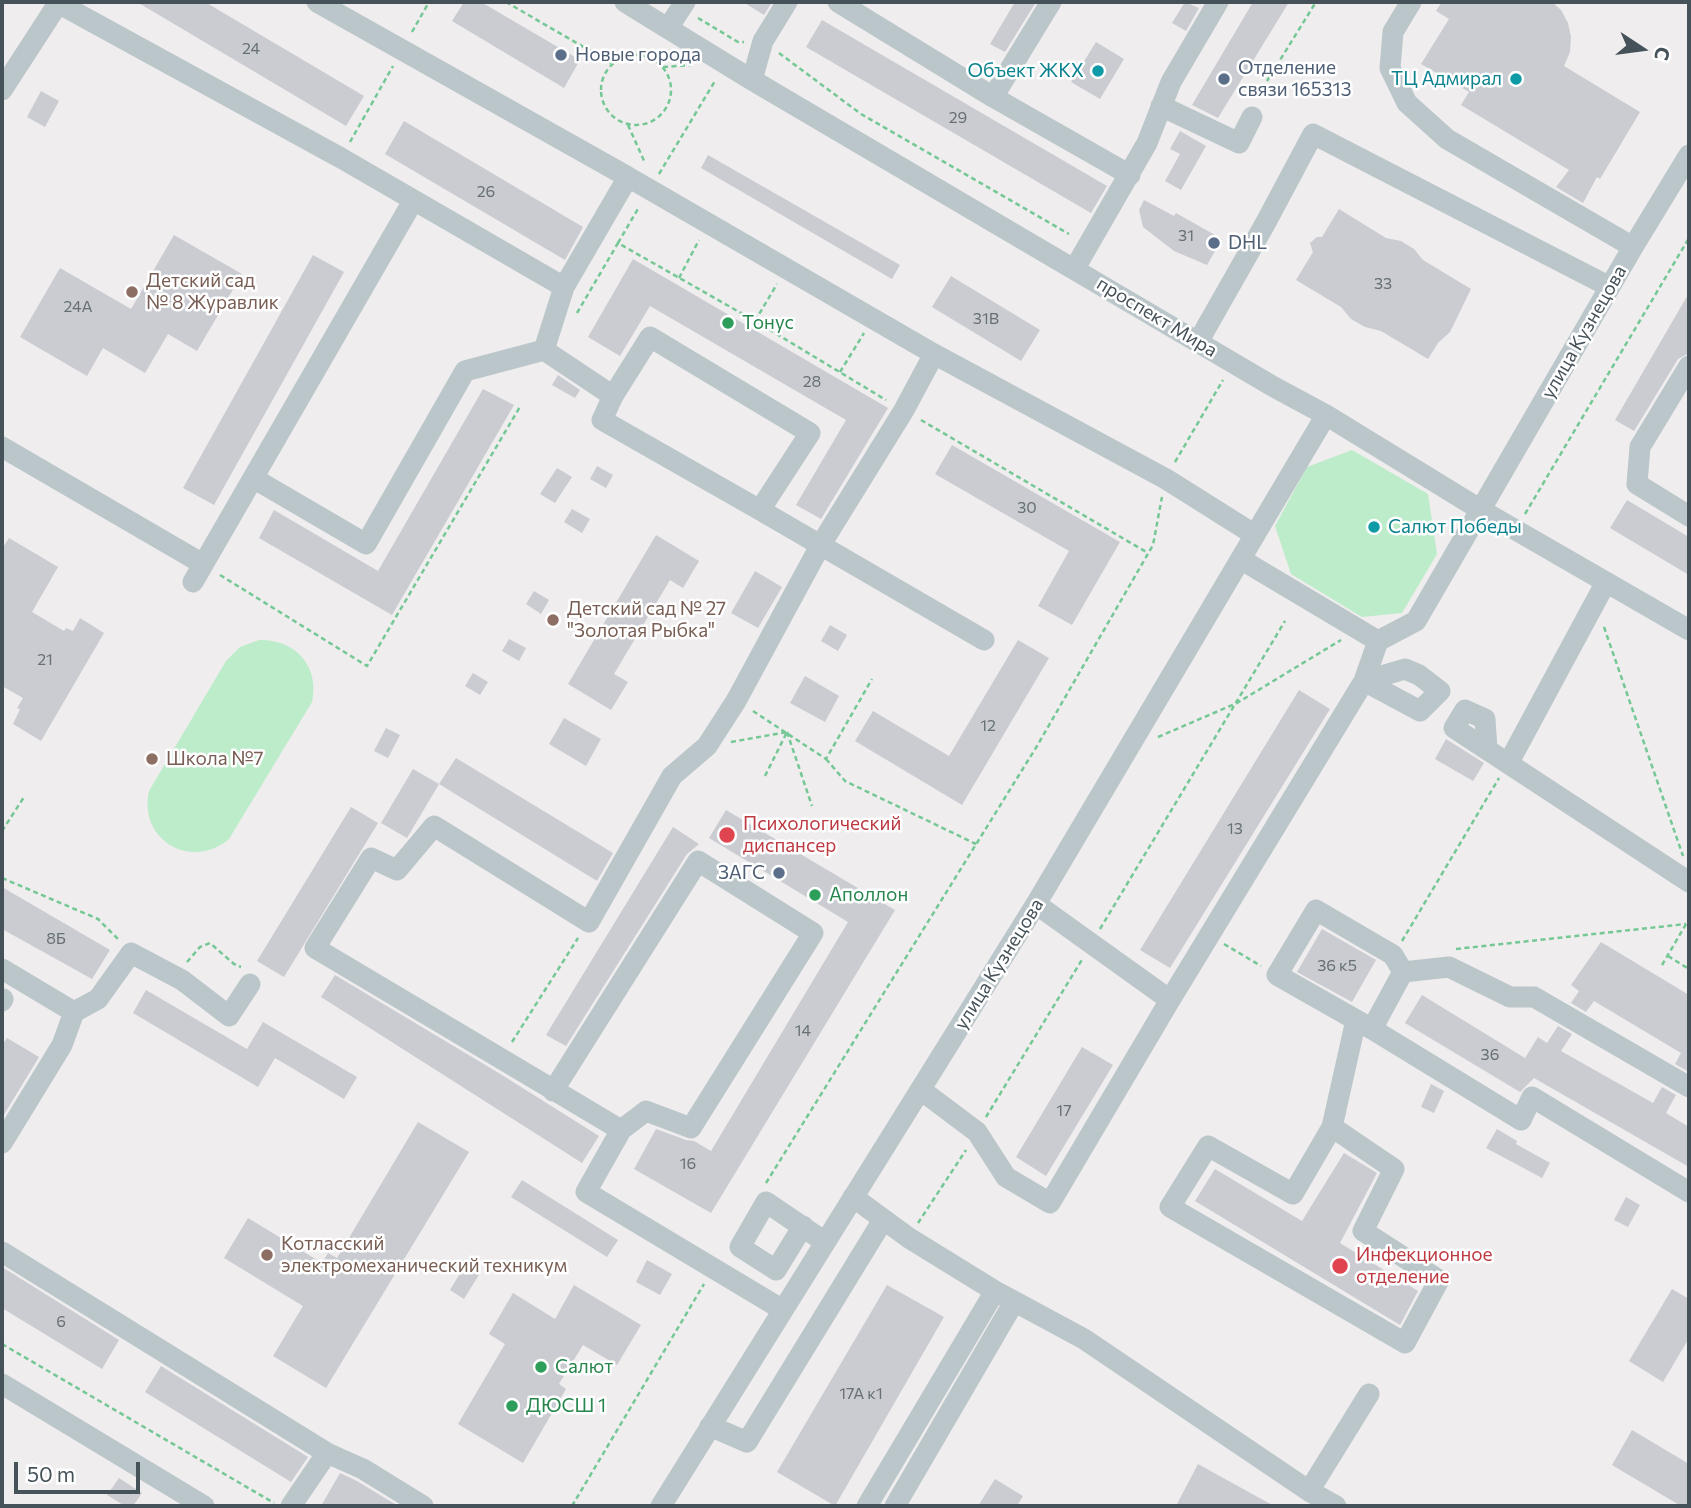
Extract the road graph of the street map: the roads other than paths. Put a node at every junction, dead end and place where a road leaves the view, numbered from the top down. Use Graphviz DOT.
graph roads {
  1 [pos="317,2"];
  2 [pos="625,2"];
  3 [pos="787,2"];
  4 [pos="838,2"];
  5 [pos="1051,2"];
  6 [pos="1218,2"];
  7 [pos="1411,2"];
  8 [pos="58,3"];
  9 [pos="683,5"];
  10 [pos="668,28"];
  11 [pos="752,80"];
  12 [pos="2,90"];
  13 [pos="993,97"];
  14 [pos="1161,106"];
  15 [pos="1252,117"];
  16 [pos="1689,155"];
  17 [pos="1129,175"];
  18 [pos="628,177"];
  19 [pos="413,201"];
  20 [pos="1633,247"];
  21 [pos="1075,268"];
  22 [pos="564,287"];
  23 [pos="1610,287"];
  24 [pos="1198,342"];
  25 [pos="544,350"];
  26 [pos="933,354"];
  27 [pos="1689,366"];
  28 [pos="613,396"];
  29 [pos="1326,415"];
  30 [pos="2,447"];
  31 [pos="253,478"];
  32 [pos="1481,509"];
  33 [pos="760,510"];
  34 [pos="1689,516"];
  35 [pos="1255,535"];
  36 [pos="820,546"];
  37 [pos="1242,560"];
  38 [pos="1606,582"];
  39 [pos="1689,631"];
  40 [pos="984,640"];
  41 [pos="1378,640"];
  42 [pos="1487,748"];
  43 [pos="1508,762"];
  44 [pos="1687,872"];
  45 [pos="1036,904"];
  46 [pos="1398,964"];
  47 [pos="2,970"];
  48 [pos="247,976"];
  49 [pos="1170,1000"];
  50 [pos="74,1012"];
  51 [pos="1364,1025"];
  52 [pos="1689,1087"];
  53 [pos="920,1090"];
  54 [pos="553,1091"];
  55 [pos="1332,1127"];
  56 [pos="621,1130"];
  57 [pos="2,1143"];
  58 [pos="1689,1192"];
  59 [pos="853,1197"];
  60 [pos="883,1220"];
  61 [pos="803,1226"];
  62 [pos="825,1242"];
  63 [pos="2,1252"];
  64 [pos="995,1291"];
  65 [pos="1014,1302"];
  66 [pos="783,1310"];
  67 [pos="2,1384"];
  68 [pos="1369,1394"];
  69 [pos="710,1426"];
  70 [pos="327,1453"];
  71 [pos="1309,1491"];
  72 [pos="204,1506"];
  73 [pos="291,1506"];
  74 [pos="423,1506"];
  75 [pos="661,1506"];
  76 [pos="867,1506"];
  77 [pos="895,1506"];
  78 [pos="1336,1506"];
  1 -- 18 [label="street"];
  2 -- 10 [label="street, проспект Мира"];
  3 -- 11 [label="street"];
  4 -- 13 [label="street"];
  5 -- 13 [label="street"];
  6 -- 14 [label="street"];
  7 -- 20 [label="street"];
  8 -- 12 [label="street"];
  8 -- 19 [label="street"];
  9 -- 10 [label="street"];
  10 -- 11 [label="street, проспект Мира"];
  11 -- 21 [label="street, проспект Мира"];
  13 -- 17 [label="street"];
  14 -- 15 [label="street"];
  14 -- 17 [label="street"];
  16 -- 20 [label="street, улица Кузнецова"];
  17 -- 21 [label="street"];
  18 -- 22 [label="street"];
  18 -- 26 [label="street"];
  19 -- 22 [label="street"];
  19 -- 31 [label="street"];
  20 -- 23 [label="street, улица Кузнецова"];
  21 -- 24 [label="street, проспект Мира"];
  22 -- 25 [label="street"];
  23 -- 24 [label="street"];
  23 -- 32 [label="street, улица Кузнецова"];
  24 -- 29 [label="street, проспект Мира"];
  25 -- 28 [label="street"];
  25 -- 31 [label="street"];
  26 -- 35 [label="street"];
  26 -- 36 [label="street"];
  27 -- 34 [label="street"];
  28 -- 33 [label="street"];
  28 -- 33 [label="street"];
  29 -- 32 [label="street, проспект Мира"];
  29 -- 35 [label="street, улица Кузнецова"];
  30 -- 31 [label="street"];
  32 -- 38 [label="street, проспект Мира"];
  32 -- 41 [label="street, улица Кузнецова"];
  33 -- 36 [label="street"];
  35 -- 37 [label="street, улица Кузнецова"];
  36 -- 40 [label="street"];
  36 -- 54 [label="street"];
  37 -- 41 [label="street"];
  37 -- 45 [label="street, улица Кузнецова"];
  38 -- 39 [label="street, проспект Мира"];
  38 -- 43 [label="street"];
  41 -- 49 [label="street"];
  42 -- 43 [label="street"];
  43 -- 44 [label="street"];
  45 -- 49 [label="street"];
  45 -- 53 [label="street, улица Кузнецова"];
  46 -- 51 [label="street"];
  46 -- 51 [label="street"];
  46 -- 52 [label="street"];
  47 -- 50 [label="street"];
  48 -- 50 [label="street"];
  49 -- 53 [label="street"];
  50 -- 57 [label="street"];
  51 -- 55 [label="street"];
  51 -- 58 [label="street"];
  53 -- 59 [label="street, улица Кузнецова"];
  54 -- 56 [label="street"];
  54 -- 56 [label="street"];
  55 -- 55 [label="street"];
  56 -- 66 [label="street"];
  59 -- 60 [label="street"];
  59 -- 62 [label="street, улица Кузнецова"];
  60 -- 64 [label="street"];
  60 -- 69 [label="street"];
  61 -- 62 [label="street"];
  62 -- 66 [label="street, улица Кузнецова"];
  63 -- 70 [label="street"];
  64 -- 65 [label="street"];
  64 -- 76 [label="street"];
  65 -- 71 [label="street"];
  65 -- 77 [label="street"];
  66 -- 69 [label="street, улица Кузнецова"];
  67 -- 72 [label="street"];
  68 -- 71 [label="street"];
  69 -- 75 [label="street, улица Кузнецова"];
  70 -- 73 [label="street"];
  70 -- 74 [label="street"];
  71 -- 78 [label="street"];
}
